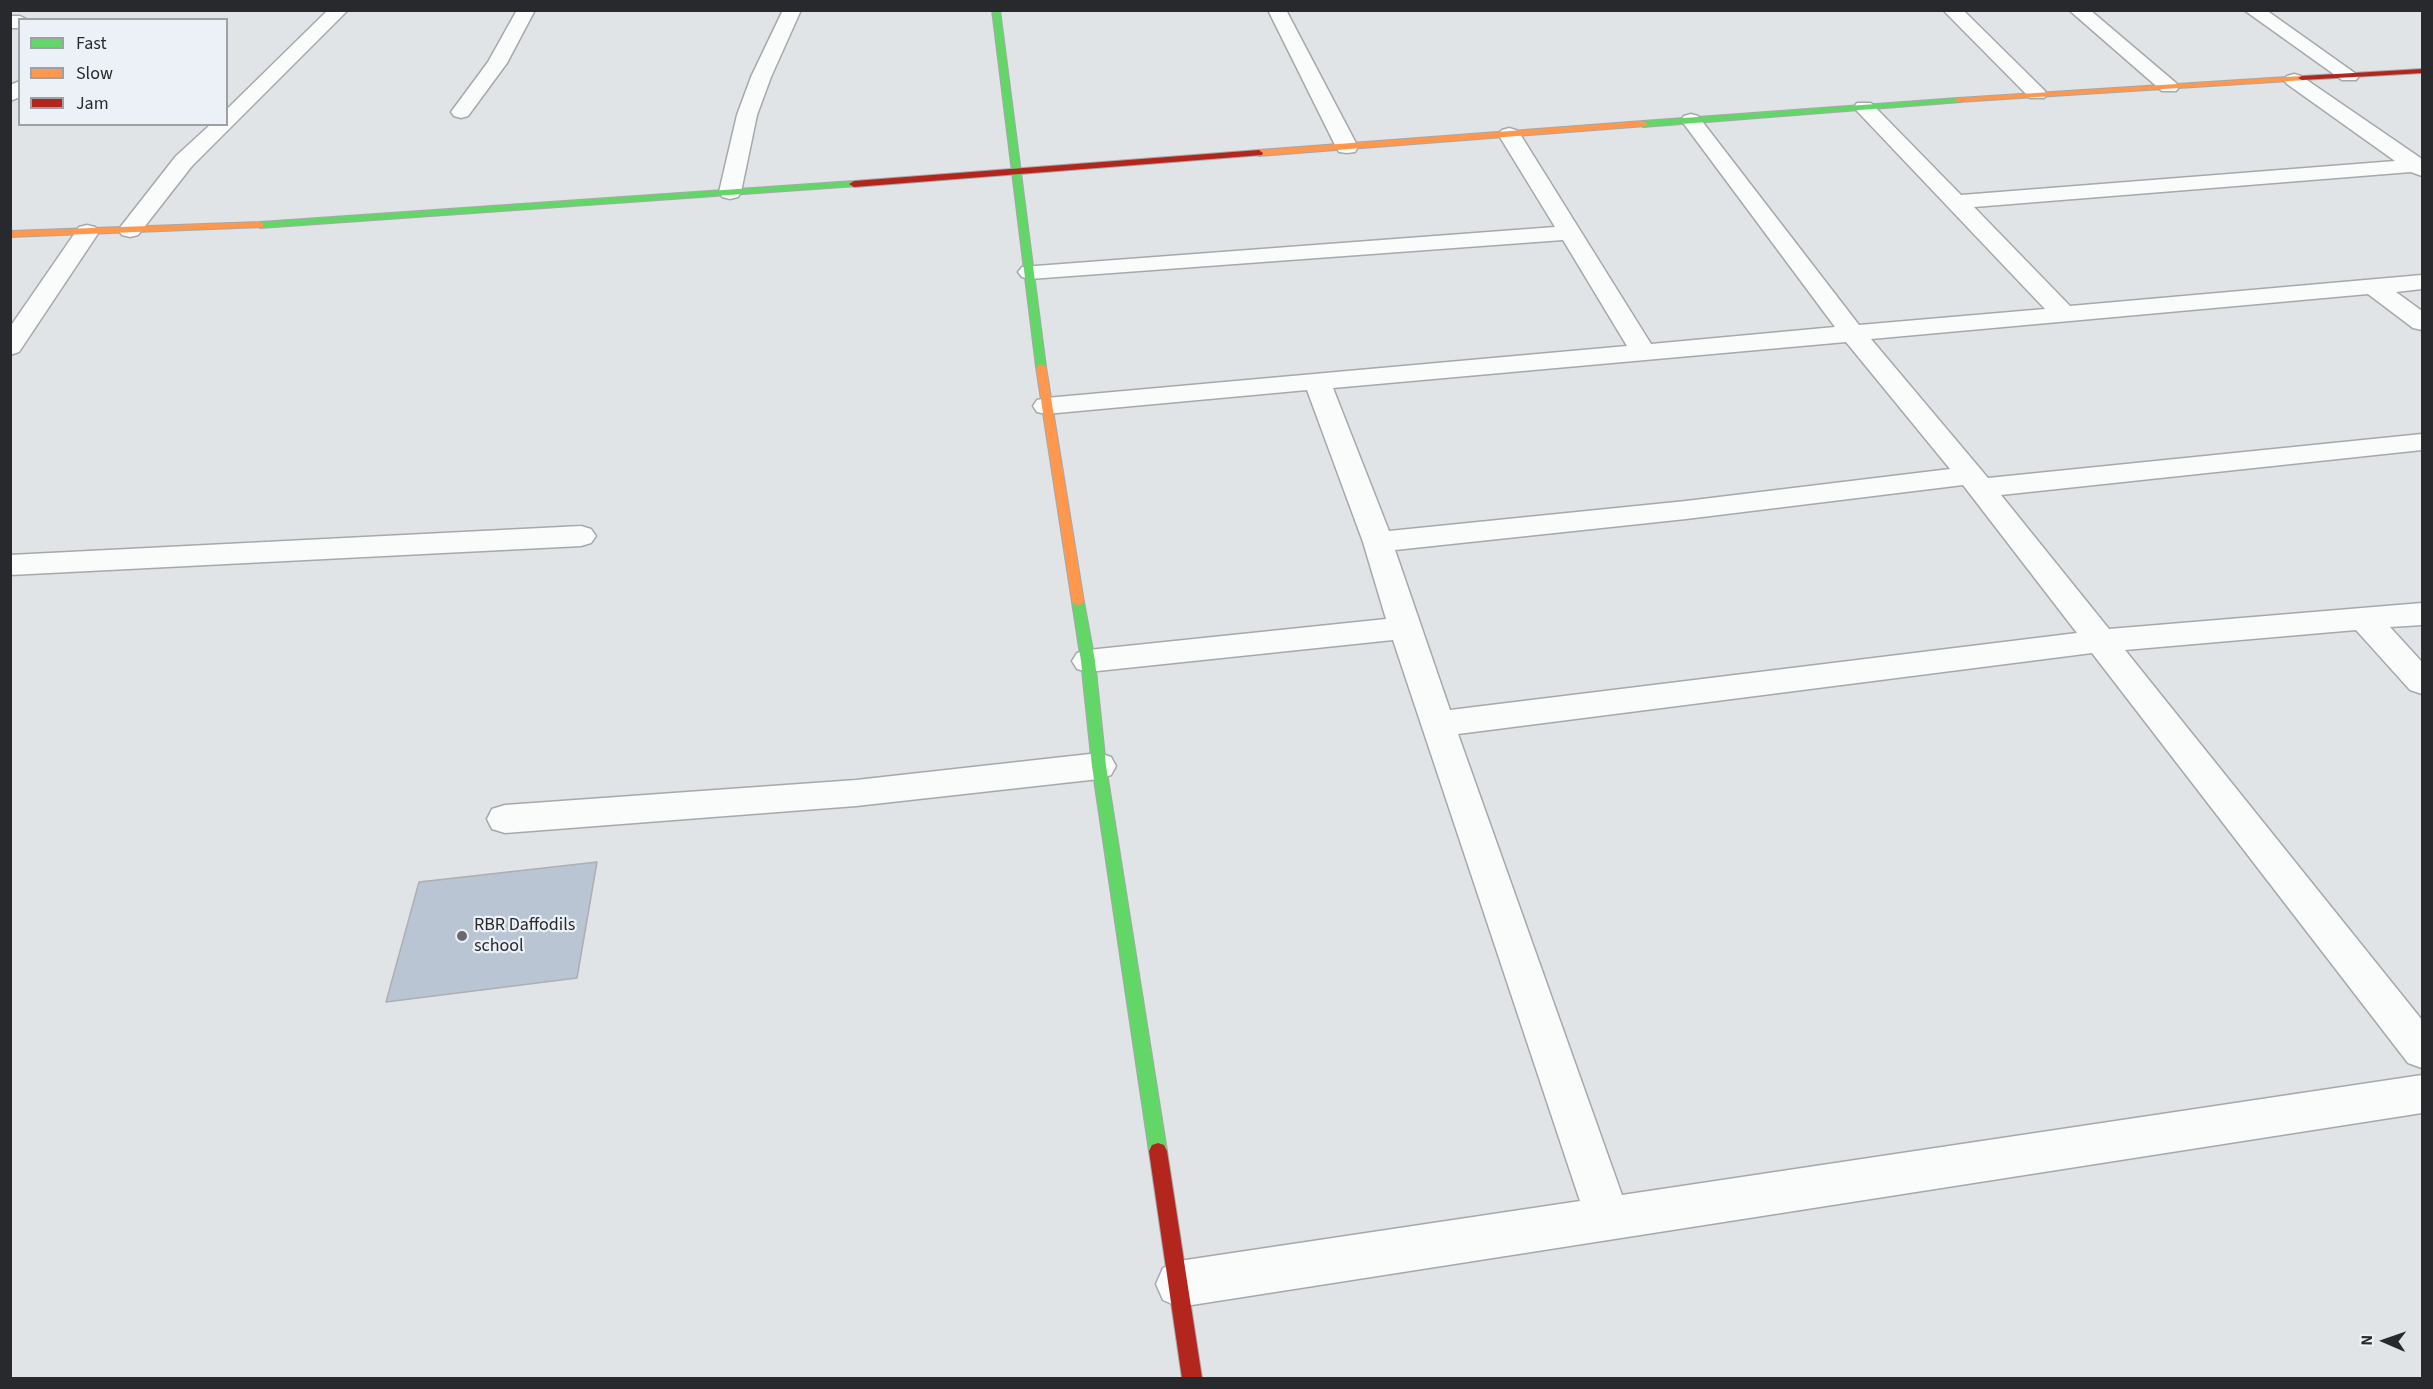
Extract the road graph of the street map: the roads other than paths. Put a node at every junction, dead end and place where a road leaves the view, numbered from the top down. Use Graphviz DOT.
graph roads {
  1 [pos="339,10"];
  2 [pos="526,10"];
  3 [pos="792,10"];
  4 [pos="996,10"];
  5 [pos="1277,10"];
  6 [pos="1952,10"];
  7 [pos="2078,10"];
  8 [pos="2253,10"];
  9 [pos="2422,71"];
  10 [pos="2349,76"];
  11 [pos="2294,80"];
  12 [pos="2169,87"];
  13 [pos="2037,94"];
  14 [pos="1864,107"];
  15 [pos="461,112"];
  16 [pos="228,120"];
  17 [pos="1691,120"];
  18 [pos="222,126"];
  19 [pos="1509,134"];
  20 [pos="1347,147"];
  21 [pos="2420,167"];
  22 [pos="1017,172"];
  23 [pos="730,192"];
  24 [pos="1956,202"];
  25 [pos="130,230"];
  26 [pos="87,232"];
  27 [pos="1570,233"];
  28 [pos="10,234"];
  29 [pos="1030,272"];
  30 [pos="2422,282"];
  31 [pos="2373,286"];
  32 [pos="2064,314"];
  33 [pos="2422,323"];
  34 [pos="1852,333"];
  35 [pos="10,347"];
  36 [pos="1643,352"];
  37 [pos="1317,382"];
  38 [pos="1046,406"];
  39 [pos="2422,442"];
  40 [pos="1975,482"];
  41 [pos="580,536"];
  42 [pos="1378,542"];
  43 [pos="10,565"];
  44 [pos="2422,614"];
  45 [pos="2364,619"];
  46 [pos="1405,628"];
  47 [pos="2100,641"];
  48 [pos="1088,661"];
  49 [pos="2422,682"];
  50 [pos="1439,723"];
  51 [pos="1099,766"];
  52 [pos="505,819"];
  53 [pos="2422,1050"];
  54 [pos="2422,1094"];
  55 [pos="1608,1218"];
  56 [pos="1179,1284"];
  57 [pos="1192,1378"];
  1 -- 16 [label="street"];
  2 -- 15 [label="street"];
  3 -- 23 [label="street"];
  4 -- 22 [label="street"];
  5 -- 20 [label="street"];
  6 -- 13 [label="street"];
  7 -- 12 [label="street"];
  8 -- 10 [label="street"];
  9 -- 10 [label="street"];
  10 -- 11 [label="street"];
  11 -- 12 [label="street"];
  11 -- 21 [label="street"];
  12 -- 13 [label="street"];
  13 -- 14 [label="street"];
  14 -- 17 [label="street"];
  14 -- 24 [label="street"];
  17 -- 19 [label="street"];
  17 -- 34 [label="street"];
  18 -- 25 [label="street"];
  19 -- 20 [label="street"];
  19 -- 27 [label="street"];
  20 -- 22 [label="street"];
  21 -- 24 [label="street"];
  22 -- 23 [label="street"];
  22 -- 29 [label="street"];
  23 -- 25 [label="street"];
  24 -- 32 [label="street"];
  25 -- 26 [label="street"];
  26 -- 28 [label="street"];
  26 -- 35 [label="street"];
  27 -- 29 [label="street"];
  27 -- 36 [label="street"];
  29 -- 38 [label="street"];
  30 -- 31 [label="street"];
  31 -- 32 [label="street"];
  31 -- 33 [label="street"];
  32 -- 34 [label="street"];
  34 -- 36 [label="street"];
  34 -- 40 [label="street"];
  36 -- 37 [label="street"];
  37 -- 38 [label="street"];
  37 -- 42 [label="street"];
  38 -- 48 [label="street"];
  39 -- 40 [label="street"];
  40 -- 42 [label="street"];
  40 -- 47 [label="street"];
  41 -- 43 [label="street"];
  42 -- 46 [label="street"];
  44 -- 45 [label="street"];
  45 -- 47 [label="street"];
  45 -- 49 [label="street"];
  46 -- 48 [label="street"];
  46 -- 50 [label="street"];
  47 -- 50 [label="street"];
  47 -- 53 [label="street"];
  48 -- 51 [label="street"];
  50 -- 55 [label="street"];
  51 -- 52 [label="street"];
  51 -- 56 [label="street"];
  54 -- 55 [label="street"];
  55 -- 56 [label="street"];
  56 -- 57 [label="street"];
}
